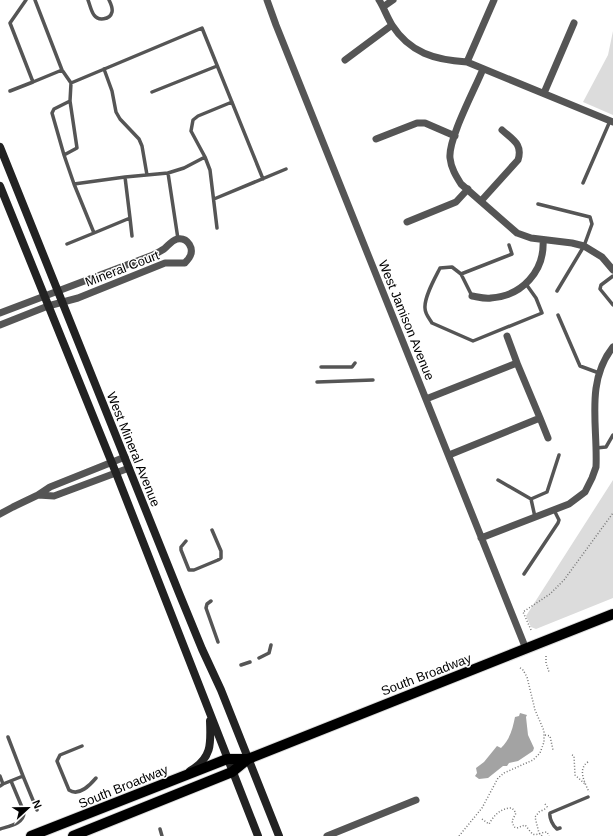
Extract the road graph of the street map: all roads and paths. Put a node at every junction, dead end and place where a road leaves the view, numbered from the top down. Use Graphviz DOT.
graph roads {
  1 [pos="26,0"];
  2 [pos="35,0"];
  3 [pos="88,0"];
  4 [pos="109,0"];
  5 [pos="267,0"];
  6 [pos="379,0"];
  7 [pos="393,0"];
  8 [pos="494,0"];
  9 [pos="383,7"];
  10 [pos="574,22"];
  11 [pos="392,25"];
  12 [pos="346,60"];
  13 [pos="467,62"];
  14 [pos="217,66"];
  15 [pos="104,69"];
  16 [pos="483,69"];
  17 [pos="62,70"];
  18 [pos="32,82"];
  19 [pos="71,83"];
  20 [pos="10,91"];
  21 [pos="152,92"];
  22 [pos="544,93"];
  23 [pos="70,100"];
  24 [pos="232,102"];
  25 [pos="611,121"];
  26 [pos="502,130"];
  27 [pos="454,136"];
  28 [pos="376,139"];
  29 [pos="0,147"];
  30 [pos="64,155"];
  31 [pos="205,157"];
  32 [pos="286,170"];
  33 [pos="168,173"];
  34 [pos="147,175"];
  35 [pos="125,177"];
  36 [pos="263,179"];
  37 [pos="583,183"];
  38 [pos="74,184"];
  39 [pos="0,186"];
  40 [pos="468,189"];
  41 [pos="214,199"];
  42 [pos="481,201"];
  43 [pos="538,204"];
  44 [pos="130,218"];
  45 [pos="407,222"];
  46 [pos="217,228"];
  47 [pos="94,233"];
  48 [pos="132,236"];
  49 [pos="178,239"];
  50 [pos="543,240"];
  51 [pos="67,244"];
  52 [pos="508,245"];
  53 [pos="584,246"];
  54 [pos="613,270"];
  55 [pos="461,274"];
  56 [pos="613,276"];
  57 [pos="526,284"];
  58 [pos="58,291"];
  59 [pos="557,291"];
  60 [pos="44,296"];
  61 [pos="472,296"];
  62 [pos="63,302"];
  63 [pos="613,305"];
  64 [pos="48,306"];
  65 [pos="0,313"];
  66 [pos="558,315"];
  67 [pos="0,325"];
  68 [pos="507,336"];
  69 [pos="613,347"];
  70 [pos="355,363"];
  71 [pos="517,363"];
  72 [pos="321,367"];
  73 [pos="599,373"];
  74 [pos="373,380"];
  75 [pos="317,382"];
  76 [pos="426,398"];
  77 [pos="540,418"];
  78 [pos="613,435"];
  79 [pos="548,438"];
  80 [pos="596,448"];
  81 [pos="449,455"];
  82 [pos="559,455"];
  83 [pos="125,457"];
  84 [pos="112,462"];
  85 [pos="130,468"];
  86 [pos="116,473"];
  87 [pos="498,480"];
  88 [pos="38,495"];
  89 [pos="531,498"];
  90 [pos="554,510"];
  91 [pos="613,513"];
  92 [pos="0,514"];
  93 [pos="535,517"];
  94 [pos="212,530"];
  95 [pos="481,538"];
  96 [pos="186,541"];
  97 [pos="524,574"];
  98 [pos="211,601"];
  99 [pos="613,614"];
  100 [pos="531,630"];
  101 [pos="218,642"];
  102 [pos="271,645"];
  103 [pos="526,648"];
  104 [pos="546,656"];
  105 [pos="259,658"];
  106 [pos="250,662"];
  107 [pos="241,665"];
  108 [pos="519,667"];
  109 [pos="549,672"];
  110 [pos="210,714"];
  111 [pos="544,735"];
  112 [pos="8,737"];
  113 [pos="82,746"];
  114 [pos="553,750"];
  115 [pos="572,755"];
  116 [pos="227,759"];
  117 [pos="248,759"];
  118 [pos="588,762"];
  119 [pos="232,772"];
  120 [pos="0,776"];
  121 [pos="24,776"];
  122 [pos="96,778"];
  123 [pos="175,779"];
  124 [pos="11,781"];
  125 [pos="2,785"];
  126 [pos="586,785"];
  127 [pos="589,796"];
  128 [pos="416,800"];
  129 [pos="544,804"];
  130 [pos="548,808"];
  131 [pos="37,810"];
  132 [pos="482,819"];
  133 [pos="560,828"];
  134 [pos="0,829"];
  135 [pos="160,830"];
  136 [pos="539,833"];
  137 [pos="31,836"];
  138 [pos="73,836"];
  139 [pos="162,836"];
  140 [pos="258,836"];
  141 [pos="279,836"];
  142 [pos="327,836"];
  143 [pos="459,836"];
  144 [pos="542,836"];
  145 [pos="549,836"];
  1 -- 18 [label="lane"];
  2 -- 17 [label="lane"];
  3 -- 4 [label="lane"];
  5 -- 76 [label="street, West Jamison Avenue"];
  6 -- 9 [label="street"];
  7 -- 9 [label="street"];
  8 -- 13 [label="street"];
  9 -- 11 [label="street"];
  10 -- 22 [label="street"];
  11 -- 12 [label="street"];
  11 -- 13 [label="street"];
  13 -- 16 [label="street"];
  14 -- 15 [label="lane"];
  14 -- 21 [label="lane"];
  14 -- 24 [label="lane"];
  15 -- 19 [label="lane"];
  15 -- 34 [label="lane"];
  16 -- 22 [label="street"];
  16 -- 27 [label="street"];
  17 -- 18 [label="lane"];
  17 -- 19 [label="lane"];
  18 -- 20 [label="lane"];
  19 -- 23 [label="lane"];
  22 -- 25 [label="street"];
  23 -- 30 [label="lane"];
  23 -- 30 [label="lane"];
  24 -- 31 [label="lane"];
  24 -- 36 [label="lane"];
  25 -- 37 [label="lane"];
  26 -- 42 [label="street"];
  27 -- 28 [label="street"];
  27 -- 40 [label="street"];
  29 -- 58 [label="main road, West Mineral Avenue"];
  30 -- 38 [label="lane"];
  31 -- 33 [label="lane"];
  31 -- 41 [label="lane"];
  32 -- 36 [label="lane"];
  33 -- 34 [label="lane"];
  33 -- 49 [label="lane"];
  34 -- 35 [label="lane"];
  35 -- 38 [label="lane"];
  35 -- 44 [label="lane"];
  36 -- 41 [label="lane"];
  38 -- 47 [label="lane"];
  39 -- 60 [label="main road, West Mineral Avenue"];
  40 -- 42 [label="street"];
  40 -- 45 [label="street"];
  41 -- 46 [label="lane"];
  42 -- 50 [label="street"];
  43 -- 53 [label="lane"];
  44 -- 47 [label="lane"];
  44 -- 48 [label="lane"];
  47 -- 51 [label="lane"];
  49 -- 58 [label="street, Mineral Court"];
  49 -- 62 [label="street, Mineral Court"];
  50 -- 53 [label="street"];
  50 -- 57 [label="street"];
  52 -- 55 [label="lane"];
  53 -- 54 [label="street"];
  53 -- 59 [label="lane"];
  55 -- 57 [label="lane"];
  55 -- 61 [label="lane"];
  56 -- 63 [label="lane"];
  57 -- 61 [label="street"];
  58 -- 60 [label="street, Mineral Court"];
  58 -- 62 [label="main road, West Mineral Avenue"];
  60 -- 64 [label="main road, West Mineral Avenue"];
  60 -- 65 [label="street, Mineral Court"];
  62 -- 64 [label="street, Mineral Court"];
  62 -- 83 [label="main road, West Mineral Avenue"];
  64 -- 67 [label="street, Mineral Court"];
  64 -- 84 [label="main road, West Mineral Avenue"];
  66 -- 73 [label="lane"];
  68 -- 71 [label="street"];
  69 -- 73 [label="street"];
  70 -- 72 [label="lane"];
  71 -- 76 [label="street"];
  71 -- 77 [label="street"];
  73 -- 80 [label="street"];
  74 -- 75 [label="lane"];
  76 -- 81 [label="street, West Jamison Avenue"];
  77 -- 79 [label="street"];
  77 -- 81 [label="street"];
  78 -- 80 [label="lane"];
  80 -- 90 [label="street"];
  81 -- 95 [label="street, West Jamison Avenue"];
  82 -- 89 [label="lane"];
  83 -- 84 [label="street"];
  83 -- 85 [label="main road, West Mineral Avenue"];
  84 -- 86 [label="main road, West Mineral Avenue"];
  84 -- 88 [label="street"];
  85 -- 86 [label="street"];
  85 -- 117 [label="main road, West Mineral Avenue"];
  86 -- 88 [label="street"];
  86 -- 110 [label="main road, West Mineral Avenue"];
  87 -- 89 [label="lane"];
  88 -- 92 [label="street"];
  89 -- 93 [label="lane"];
  90 -- 93 [label="street"];
  90 -- 97 [label="lane"];
  91 -- 100 [label="path"];
  93 -- 95 [label="street"];
  94 -- 96 [label="lane"];
  95 -- 103 [label="street, West Jamison Avenue"];
  98 -- 101 [label="lane"];
  99 -- 103 [label="main road, South Broadway"];
  102 -- 105 [label="lane"];
  103 -- 117 [label="main road, South Broadway"];
  104 -- 109 [label="path"];
  106 -- 107 [label="lane"];
  108 -- 111 [label="path"];
  110 -- 116 [label="main road, West Mineral Avenue"];
  110 -- 123 [label="main road"];
  111 -- 114 [label="path"];
  111 -- 143 [label="path"];
  112 -- 121 [label="lane"];
  113 -- 122 [label="lane"];
  115 -- 126 [label="path"];
  116 -- 117 [label="main road, South Broadway"];
  116 -- 119 [label="main road, West Mineral Avenue"];
  116 -- 123 [label="main road, South Broadway"];
  117 -- 119 [label="main road, South Broadway"];
  117 -- 141 [label="main road, West Mineral Avenue"];
  118 -- 126 [label="path"];
  119 -- 138 [label="main road, South Broadway"];
  119 -- 140 [label="main road, West Mineral Avenue"];
  120 -- 125 [label="lane"];
  121 -- 124 [label="lane"];
  121 -- 131 [label="lane"];
  123 -- 137 [label="main road, South Broadway"];
  124 -- 125 [label="lane"];
  124 -- 134 [label="lane"];
  126 -- 127 [label="path"];
  127 -- 133 [label="lane"];
  128 -- 142 [label="street"];
  129 -- 130 [label="path"];
  132 -- 136 [label="path"];
  135 -- 139 [label="lane"];
  136 -- 144 [label="path"];
  136 -- 145 [label="path"];
}
